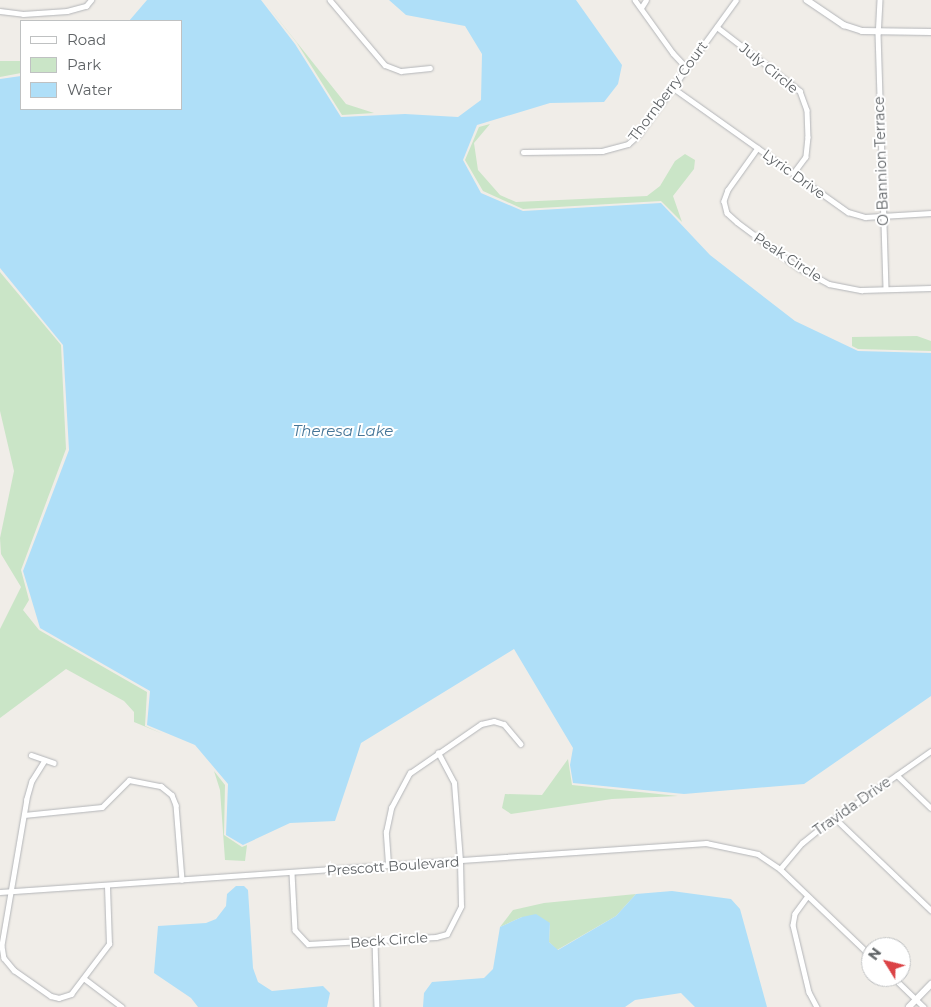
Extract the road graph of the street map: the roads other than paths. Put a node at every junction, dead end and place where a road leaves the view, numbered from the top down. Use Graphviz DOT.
graph roads {
  1 [pos="92,0"];
  2 [pos="330,0"];
  3 [pos="635,0"];
  4 [pos="646,0"];
  5 [pos="736,0"];
  6 [pos="807,0"];
  7 [pos="880,0"];
  8 [pos="641,8"];
  9 [pos="0,11"];
  10 [pos="716,27"];
  11 [pos="931,32"];
  12 [pos="878,33"];
  13 [pos="430,68"];
  14 [pos="686,68"];
  15 [pos="672,87"];
  16 [pos="758,148"];
  17 [pos="523,152"];
  18 [pos="794,173"];
  19 [pos="931,213"];
  20 [pos="882,216"];
  21 [pos="931,288"];
  22 [pos="886,289"];
  23 [pos="522,744"];
  24 [pos="931,751"];
  25 [pos="438,753"];
  26 [pos="31,755"];
  27 [pos="44,762"];
  28 [pos="54,763"];
  29 [pos="897,775"];
  30 [pos="931,808"];
  31 [pos="24,815"];
  32 [pos="836,818"];
  33 [pos="460,861"];
  34 [pos="388,864"];
  35 [pos="780,869"];
  36 [pos="292,873"];
  37 [pos="182,880"];
  38 [pos="107,886"];
  39 [pos="12,890"];
  40 [pos="0,892"];
  41 [pos="808,896"];
  42 [pos="931,910"];
  43 [pos="375,942"];
  44 [pos="861,946"];
  45 [pos="85,979"];
  46 [pos="931,984"];
  47 [pos="904,987"];
  48 [pos="917,999"];
  49 [pos="121,1006"];
  50 [pos="377,1007"];
  51 [pos="817,1007"];
  52 [pos="909,1007"];
  53 [pos="924,1007"];
  1 -- 9 [label="street"];
  2 -- 13 [label="street"];
  3 -- 8 [label="street"];
  4 -- 8 [label="street"];
  5 -- 10 [label="street, Thornberry Court"];
  6 -- 12 [label="street"];
  7 -- 12 [label="street, O Bannion Terrace"];
  8 -- 14 [label="street"];
  10 -- 14 [label="street, Thornberry Court"];
  10 -- 18 [label="street, July Circle"];
  11 -- 12 [label="street"];
  12 -- 20 [label="street, O Bannion Terrace"];
  14 -- 15 [label="street, Thornberry Court"];
  15 -- 16 [label="street, Lyric Drive"];
  15 -- 17 [label="street, Thornberry Court"];
  16 -- 18 [label="street, Lyric Drive"];
  16 -- 22 [label="street, Peak Circle"];
  18 -- 20 [label="street, Lyric Drive"];
  19 -- 20 [label="street, Lyric Drive"];
  20 -- 22 [label="street, O Bannion Terrace"];
  21 -- 22 [label="street, Peak Circle"];
  23 -- 25 [label="street"];
  24 -- 29 [label="street, Travida Drive"];
  25 -- 33 [label="street, Beck Circle"];
  25 -- 34 [label="street"];
  26 -- 27 [label="street"];
  27 -- 28 [label="street"];
  27 -- 31 [label="street"];
  29 -- 30 [label="street"];
  29 -- 32 [label="street, Travida Drive"];
  31 -- 37 [label="street"];
  31 -- 39 [label="street"];
  32 -- 35 [label="street, Travida Drive"];
  32 -- 42 [label="street"];
  33 -- 34 [label="street, Prescott Boulevard"];
  33 -- 35 [label="street, Prescott Boulevard"];
  33 -- 43 [label="street, Beck Circle"];
  34 -- 36 [label="street, Prescott Boulevard"];
  35 -- 41 [label="street, Prescott Boulevard"];
  36 -- 37 [label="street, Prescott Boulevard"];
  36 -- 43 [label="street, Beck Circle"];
  37 -- 38 [label="street, Prescott Boulevard"];
  38 -- 39 [label="street, Prescott Boulevard"];
  38 -- 45 [label="street"];
  39 -- 40 [label="street, Prescott Boulevard"];
  39 -- 45 [label="street"];
  41 -- 44 [label="street"];
  41 -- 51 [label="street"];
  43 -- 50 [label="street"];
  45 -- 49 [label="street"];
  46 -- 48 [label="street"];
  47 -- 48 [label="street"];
  48 -- 52 [label="street"];
  48 -- 53 [label="street"];
}
